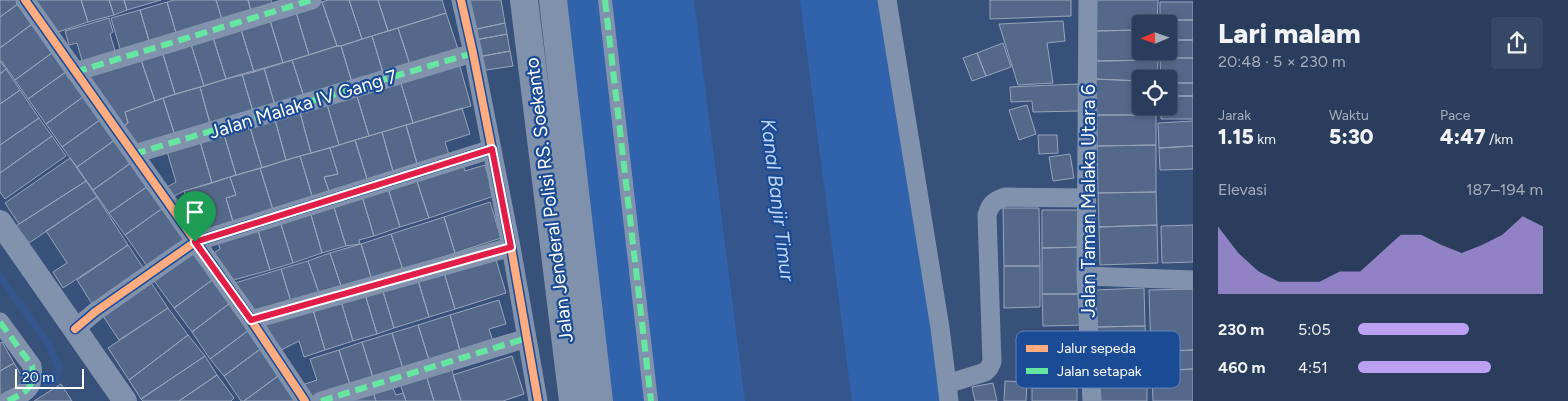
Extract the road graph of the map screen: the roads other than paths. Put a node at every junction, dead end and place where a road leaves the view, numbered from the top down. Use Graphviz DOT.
graph roads {
  1 [pos="25,0"];
  2 [pos="312,0"];
  3 [pos="461,0"];
  4 [pos="524,0"];
  5 [pos="553,0"];
  6 [pos="605,0"];
  7 [pos="887,0"];
  8 [pos="1088,0"];
  9 [pos="473,53"];
  10 [pos="75,72"];
  11 [pos="492,149"];
  12 [pos="134,154"];
  13 [pos="1086,198"];
  14 [pos="0,222"];
  15 [pos="195,242"];
  16 [pos="511,247"];
  17 [pos="1086,276"];
  18 [pos="1193,280"];
  19 [pos="251,320"];
  20 [pos="0,322"];
  21 [pos="76,329"];
  22 [pos="1089,331"];
  23 [pos="527,338"];
  24 [pos="1091,388"];
  25 [pos="948,392"];
  26 [pos="8,401"];
  27 [pos="125,401"];
  28 [pos="305,401"];
  29 [pos="321,401"];
  30 [pos="538,401"];
  31 [pos="573,401"];
  32 [pos="599,401"];
  33 [pos="651,401"];
  34 [pos="1092,401"];
  1 -- 10 [label="street"];
  2 -- 10 [label="street"];
  3 -- 9 [label="street"];
  4 -- 31 [label="main road, Jalan Jenderal Polisi RS. Soekanto"];
  5 -- 32 [label="main road, Jalan Jenderal Polisi RS. Soekanto"];
  6 -- 33 [label="street"];
  7 -- 25 [label="street"];
  8 -- 13 [label="street, Jalan Taman Malaka Utara 6"];
  9 -- 11 [label="street"];
  9 -- 12 [label="street, Jalan Malaka IV Gang 7"];
  10 -- 12 [label="street"];
  11 -- 15 [label="street"];
  11 -- 16 [label="street"];
  12 -- 15 [label="street"];
  13 -- 17 [label="street, Jalan Taman Malaka Utara 6"];
  13 -- 25 [label="street"];
  14 -- 21 [label="street"];
  15 -- 19 [label="street"];
  15 -- 21 [label="street"];
  16 -- 19 [label="street"];
  16 -- 23 [label="street"];
  17 -- 18 [label="street"];
  17 -- 22 [label="street, Jalan Taman Malaka Utara 6"];
  19 -- 28 [label="street"];
  20 -- 26 [label="street"];
  21 -- 27 [label="street"];
  23 -- 29 [label="street"];
  23 -- 30 [label="street"];
  24 -- 34 [label="street, Jalan Taman Malaka Utara 6"];
}
